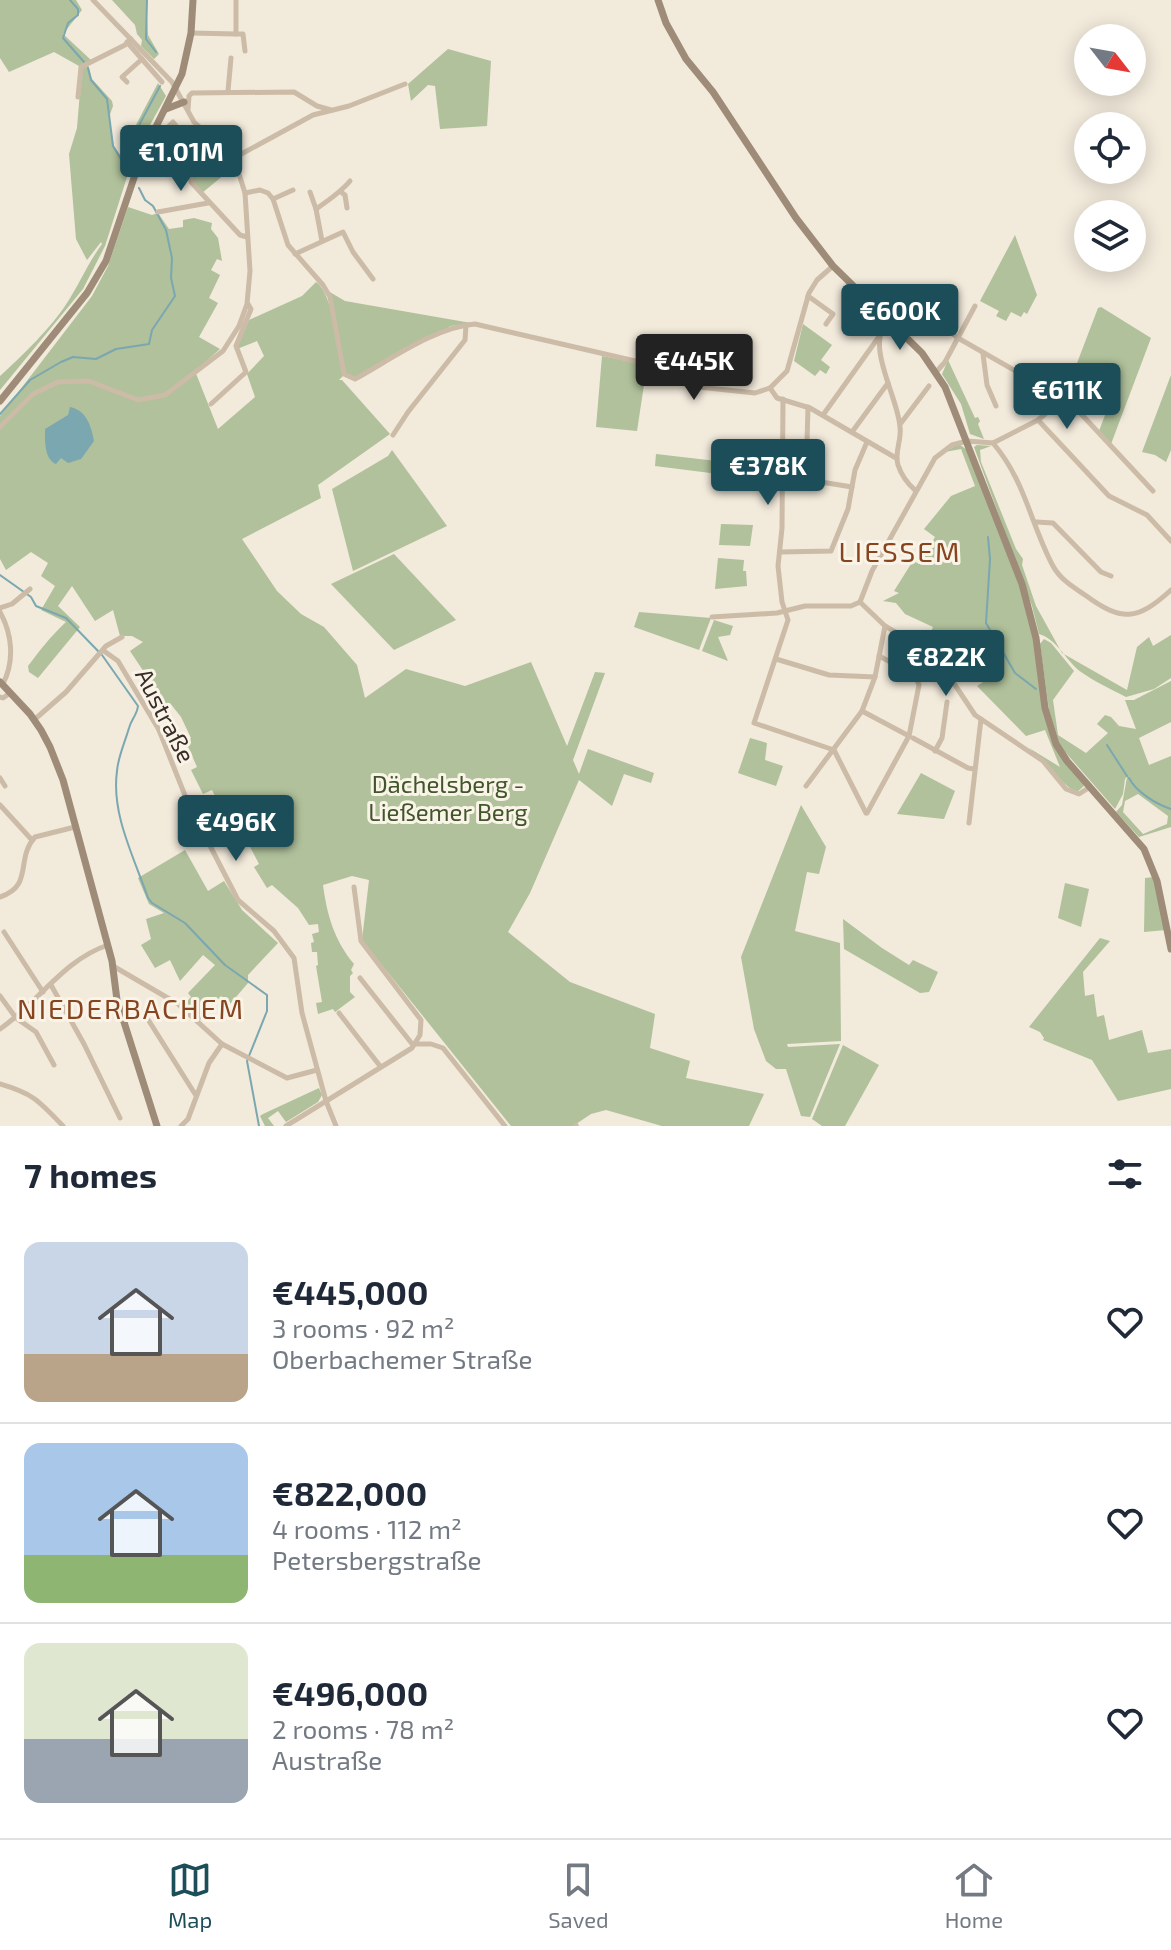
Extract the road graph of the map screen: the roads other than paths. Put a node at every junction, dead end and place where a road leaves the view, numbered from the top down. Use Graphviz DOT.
graph roads {
  1 [pos="93,0"];
  2 [pos="193,0"];
  3 [pos="236,0"];
  4 [pos="658,0"];
  5 [pos="191,33"];
  6 [pos="236,34"];
  7 [pos="129,40"];
  8 [pos="245,51"];
  9 [pos="231,58"];
  10 [pos="142,59"];
  11 [pos="127,82"];
  12 [pos="162,82"];
  13 [pos="405,84"];
  14 [pos="176,88"];
  15 [pos="228,91"];
  16 [pos="78,97"];
  17 [pos="186,106"];
  18 [pos="166,109"];
  19 [pos="332,111"];
  20 [pos="170,134"];
  21 [pos="234,158"];
  22 [pos="350,181"];
  23 [pos="293,190"];
  24 [pos="310,192"];
  25 [pos="341,192"];
  26 [pos="245,193"];
  27 [pos="273,199"];
  28 [pos="209,203"];
  29 [pos="347,208"];
  30 [pos="316,209"];
  31 [pos="158,212"];
  32 [pos="247,237"];
  33 [pos="322,241"];
  34 [pos="295,254"];
  35 [pos="833,266"];
  36 [pos="373,279"];
  37 [pos="808,296"];
  38 [pos="247,304"];
  39 [pos="975,306"];
  40 [pos="922,310"];
  41 [pos="889,320"];
  42 [pos="826,324"];
  43 [pos="466,325"];
  44 [pos="878,338"];
  45 [pos="958,338"];
  46 [pos="983,353"];
  47 [pos="937,371"];
  48 [pos="1070,376"];
  49 [pos="888,382"];
  50 [pos="929,386"];
  51 [pos="770,388"];
  52 [pos="1062,397"];
  53 [pos="783,399"];
  54 [pos="0,401"];
  55 [pos="211,404"];
  56 [pos="996,406"];
  57 [pos="808,407"];
  58 [pos="823,415"];
  59 [pos="1038,420"];
  60 [pos="900,424"];
  61 [pos="0,427"];
  62 [pos="852,432"];
  63 [pos="393,435"];
  64 [pos="967,441"];
  65 [pos="807,442"];
  66 [pos="867,442"];
  67 [pos="993,443"];
  68 [pos="896,458"];
  69 [pos="821,482"];
  70 [pos="852,487"];
  71 [pos="915,490"];
  72 [pos="1153,491"];
  73 [pos="1036,522"];
  74 [pos="1171,541"];
  75 [pos="780,552"];
  76 [pos="1111,576"];
  77 [pos="1171,590"];
  78 [pos="27,592"];
  79 [pos="860,602"];
  80 [pos="796,607"];
  81 [pos="0,610"];
  82 [pos="784,610"];
  83 [pos="712,617"];
  84 [pos="788,620"];
  85 [pos="885,626"];
  86 [pos="122,637"];
  87 [pos="101,653"];
  88 [pos="879,656"];
  89 [pos="776,659"];
  90 [pos="875,677"];
  91 [pos="1,684"];
  92 [pos="10,693"];
  93 [pos="0,697"];
  94 [pos="947,702"];
  95 [pos="862,711"];
  96 [pos="981,719"];
  97 [pos="34,720"];
  98 [pos="911,737"];
  99 [pos="834,750"];
  100 [pos="935,751"];
  101 [pos="974,769"];
  102 [pos="0,778"];
  103 [pos="5,786"];
  104 [pos="806,786"];
  105 [pos="1090,787"];
  106 [pos="0,805"];
  107 [pos="969,823"];
  108 [pos="75,827"];
  109 [pos="32,840"];
  110 [pos="354,887"];
  111 [pos="0,897"];
  112 [pos="4,932"];
  113 [pos="108,945"];
  114 [pos="1171,949"];
  115 [pos="113,966"];
  116 [pos="360,978"];
  117 [pos="51,985"];
  118 [pos="44,992"];
  119 [pos="0,996"];
  120 [pos="339,1013"];
  121 [pos="16,1018"];
  122 [pos="149,1021"];
  123 [pos="0,1029"];
  124 [pos="222,1044"];
  125 [pos="414,1044"];
  126 [pos="54,1065"];
  127 [pos="380,1066"];
  128 [pos="317,1070"];
  129 [pos="0,1084"];
  130 [pos="195,1095"];
  131 [pos="326,1101"];
  132 [pos="120,1118"];
  133 [pos="63,1126"];
  134 [pos="157,1126"];
  135 [pos="181,1126"];
  136 [pos="286,1126"];
  137 [pos="336,1126"];
  138 [pos="505,1126"];
  1 -- 7 [label="street"];
  2 -- 5 [label="street"];
  3 -- 6 [label="street"];
  4 -- 35 [label="street"];
  5 -- 6 [label="street"];
  5 -- 14 [label="street"];
  6 -- 8 [label="street"];
  7 -- 10 [label="street"];
  7 -- 14 [label="street"];
  7 -- 16 [label="street"];
  9 -- 15 [label="street"];
  10 -- 11 [label="street"];
  10 -- 12 [label="street"];
  13 -- 19 [label="street"];
  14 -- 17 [label="street"];
  14 -- 18 [label="street"];
  15 -- 17 [label="street"];
  15 -- 19 [label="street"];
  17 -- 18 [label="street"];
  17 -- 21 [label="street"];
  18 -- 54 [label="street"];
  19 -- 21 [label="street"];
  20 -- 28 [label="street"];
  21 -- 26 [label="street"];
  22 -- 25 [label="street"];
  23 -- 27 [label="street"];
  24 -- 30 [label="street"];
  25 -- 29 [label="street"];
  25 -- 30 [label="street"];
  26 -- 27 [label="street"];
  26 -- 32 [label="street"];
  27 -- 34 [label="street"];
  28 -- 31 [label="street"];
  28 -- 32 [label="street"];
  30 -- 33 [label="street"];
  32 -- 38 [label="street"];
  33 -- 34 [label="street"];
  33 -- 36 [label="street"];
  34 -- 43 [label="street"];
  35 -- 37 [label="street"];
  35 -- 41 [label="street"];
  37 -- 42 [label="street"];
  37 -- 51 [label="street"];
  38 -- 55 [label="street"];
  38 -- 61 [label="street"];
  39 -- 45 [label="street"];
  40 -- 45 [label="street"];
  41 -- 44 [label="street"];
  41 -- 47 [label="street"];
  43 -- 51 [label="street"];
  43 -- 63 [label="street"];
  44 -- 49 [label="street"];
  44 -- 58 [label="street"];
  45 -- 46 [label="street"];
  45 -- 47 [label="street"];
  46 -- 52 [label="street"];
  46 -- 56 [label="street"];
  47 -- 64 [label="street"];
  48 -- 52 [label="street"];
  49 -- 60 [label="street"];
  49 -- 62 [label="street"];
  50 -- 60 [label="street"];
  51 -- 53 [label="street"];
  52 -- 59 [label="street"];
  52 -- 72 [label="street"];
  53 -- 57 [label="street"];
  53 -- 75 [label="street"];
  57 -- 58 [label="street"];
  57 -- 65 [label="street"];
  58 -- 62 [label="street"];
  59 -- 67 [label="street"];
  59 -- 74 [label="street"];
  60 -- 68 [label="street"];
  62 -- 66 [label="street"];
  64 -- 67 [label="street"];
  64 -- 71 [label="street"];
  64 -- 105 [label="street"];
  66 -- 68 [label="street"];
  66 -- 70 [label="street"];
  67 -- 73 [label="street"];
  68 -- 71 [label="street"];
  69 -- 70 [label="street"];
  70 -- 75 [label="street"];
  71 -- 79 [label="street"];
  73 -- 76 [label="street"];
  73 -- 77 [label="street"];
  75 -- 82 [label="street"];
  78 -- 81 [label="street"];
  79 -- 80 [label="street"];
  79 -- 85 [label="street"];
  80 -- 82 [label="street"];
  80 -- 84 [label="street"];
  81 -- 91 [label="street"];
  82 -- 83 [label="street"];
  82 -- 84 [label="street"];
  84 -- 89 [label="street"];
  85 -- 88 [label="street"];
  85 -- 96 [label="street"];
  86 -- 87 [label="street"];
  87 -- 97 [label="street"];
  87 -- 128 [label="street, Austraße"];
  88 -- 90 [label="street"];
  88 -- 98 [label="street"];
  89 -- 90 [label="street"];
  89 -- 99 [label="street"];
  90 -- 95 [label="street"];
  91 -- 92 [label="street"];
  92 -- 93 [label="street"];
  92 -- 97 [label="street"];
  94 -- 100 [label="street"];
  95 -- 98 [label="street"];
  95 -- 99 [label="street"];
  96 -- 101 [label="street"];
  96 -- 105 [label="street"];
  97 -- 108 [label="street"];
  98 -- 99 [label="street"];
  98 -- 100 [label="street"];
  99 -- 104 [label="street"];
  100 -- 101 [label="street"];
  101 -- 107 [label="street"];
  102 -- 103 [label="street"];
  105 -- 114 [label="street"];
  106 -- 109 [label="street"];
  108 -- 109 [label="street"];
  108 -- 113 [label="street"];
  109 -- 111 [label="street"];
  110 -- 125 [label="street"];
  112 -- 118 [label="street"];
  113 -- 115 [label="street"];
  113 -- 117 [label="street"];
  115 -- 124 [label="street"];
  115 -- 134 [label="street"];
  116 -- 125 [label="street"];
  117 -- 118 [label="street"];
  117 -- 132 [label="street"];
  118 -- 121 [label="street"];
  119 -- 121 [label="street"];
  120 -- 127 [label="street"];
  121 -- 123 [label="street"];
  121 -- 126 [label="street"];
  122 -- 130 [label="street"];
  124 -- 128 [label="street"];
  124 -- 130 [label="street"];
  125 -- 127 [label="street"];
  125 -- 138 [label="street"];
  127 -- 131 [label="street"];
  128 -- 131 [label="street, Austraße"];
  129 -- 133 [label="street"];
  130 -- 135 [label="street"];
  131 -- 136 [label="street"];
  131 -- 137 [label="street, Austraße"];
}
